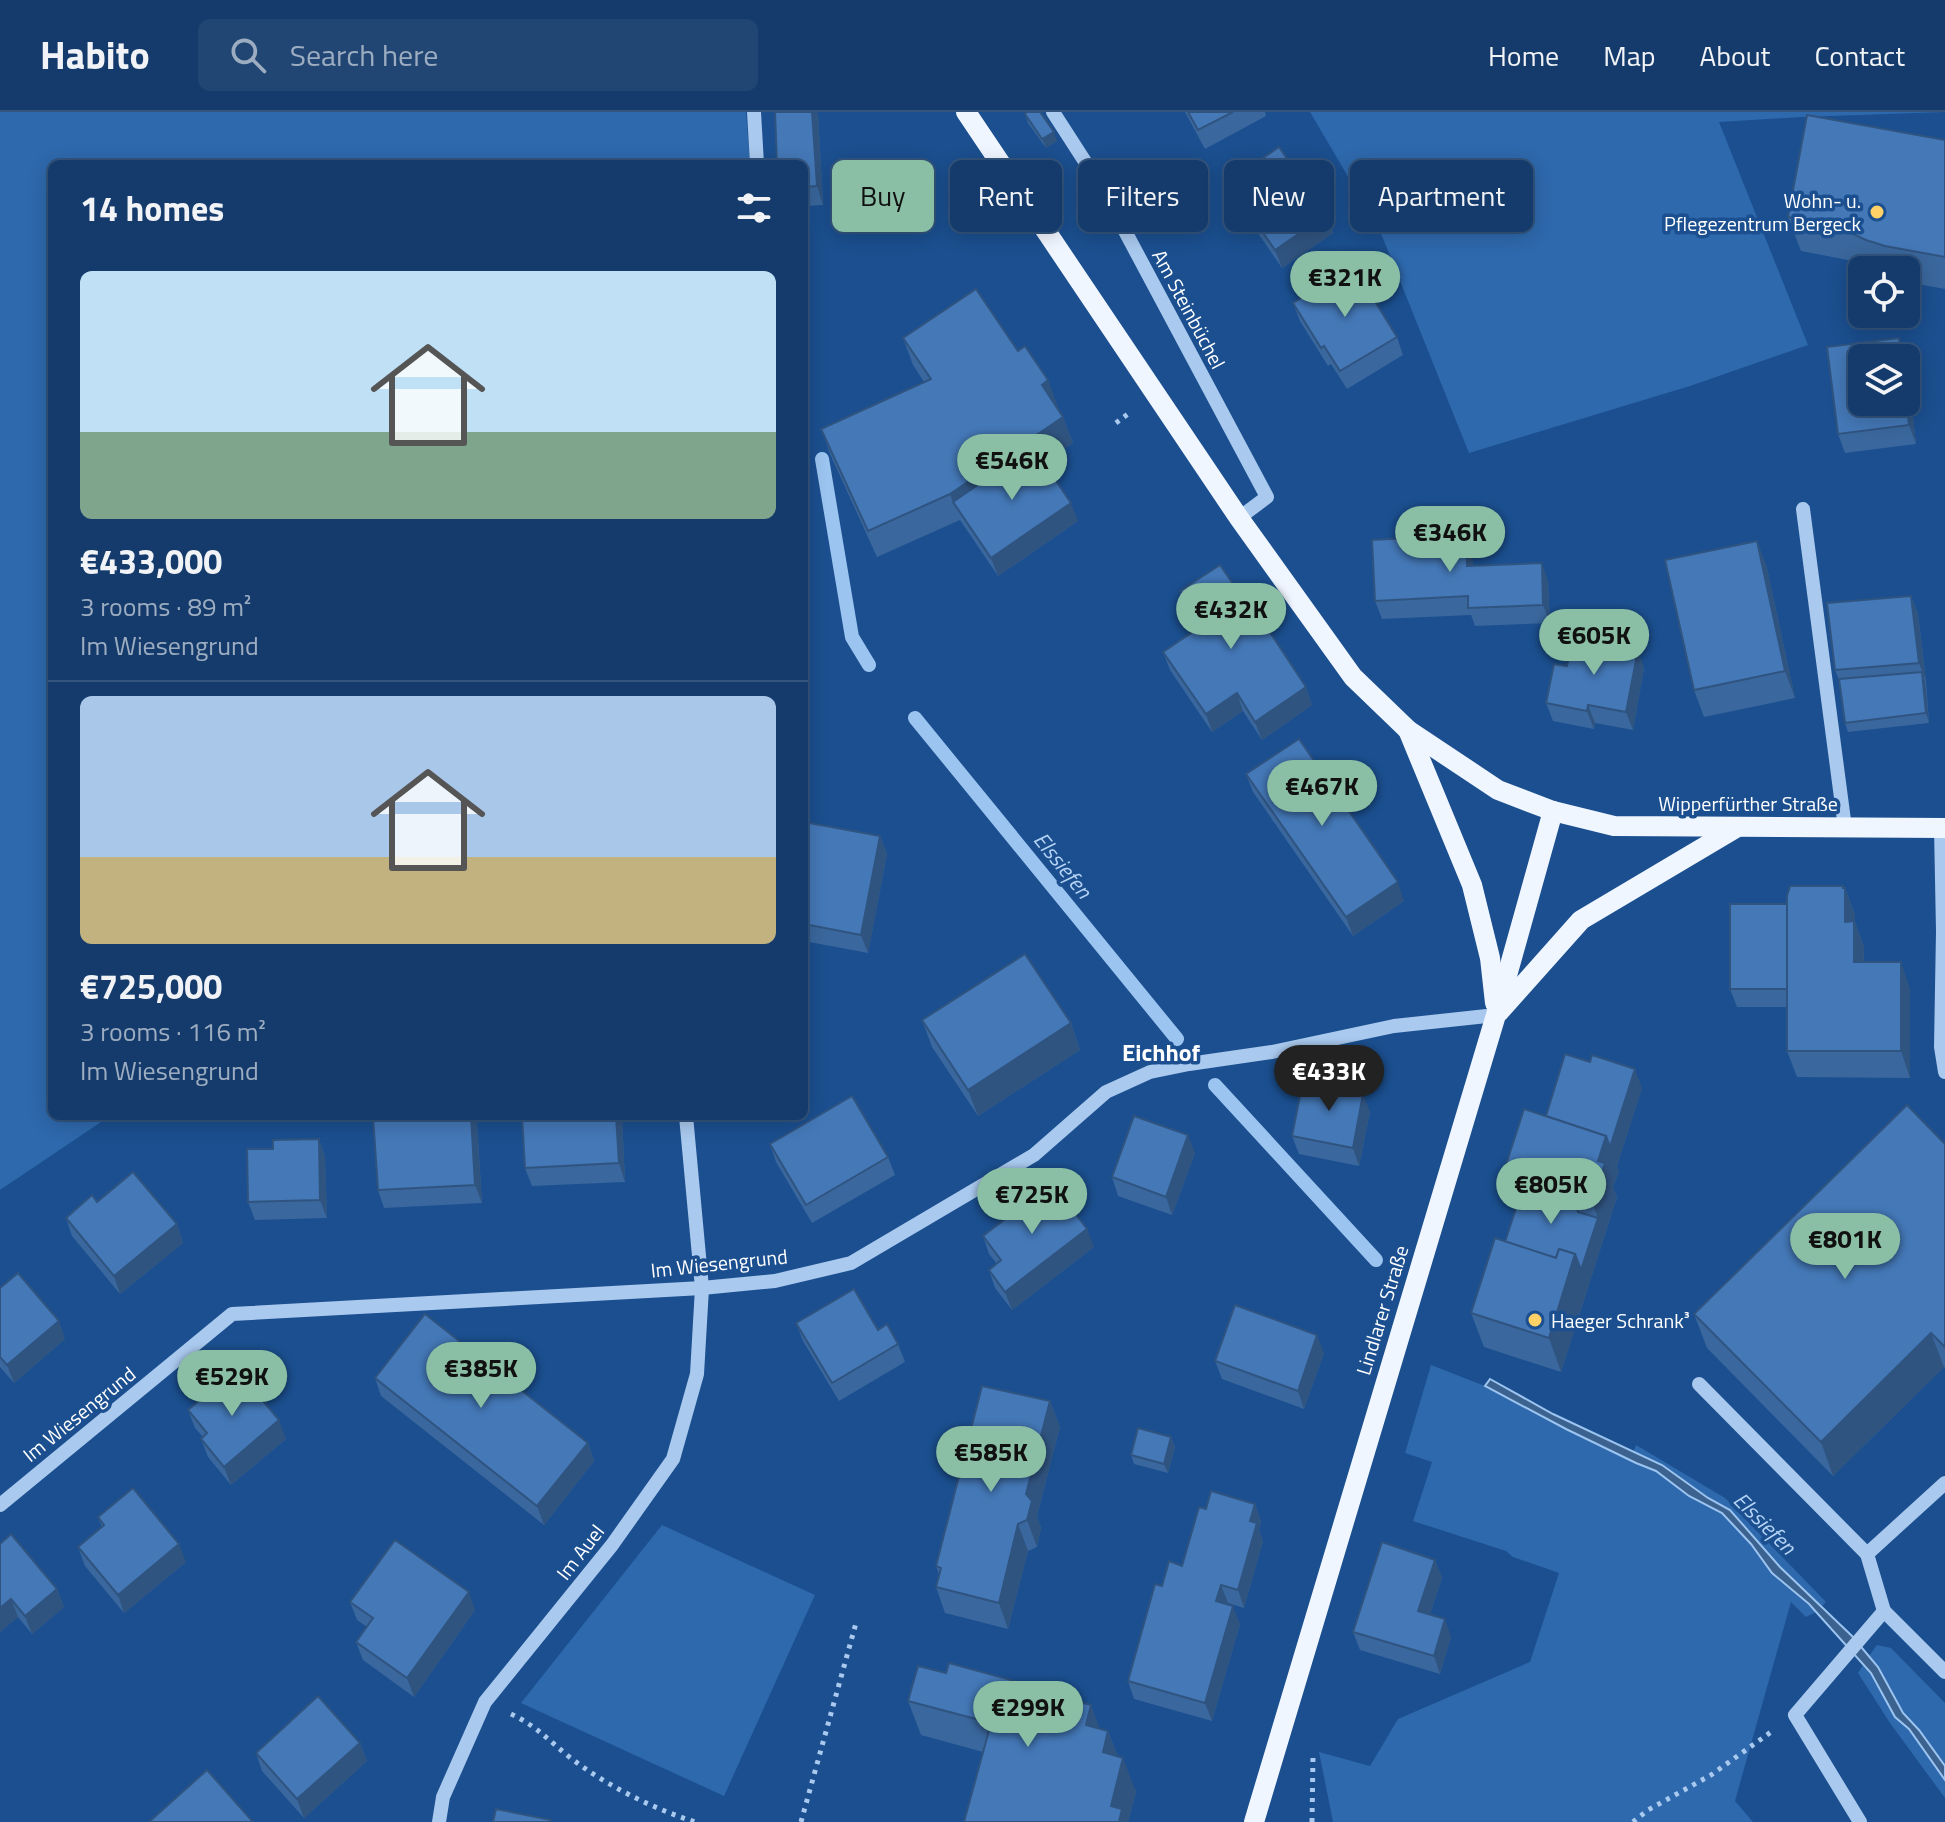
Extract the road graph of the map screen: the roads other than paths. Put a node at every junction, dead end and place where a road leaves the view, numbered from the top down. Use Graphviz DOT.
graph roads {
  1 [pos="754,112"];
  2 [pos="966,112"];
  3 [pos="1053,112"];
  4 [pos="757,160"];
  5 [pos="1803,509"];
  6 [pos="1239,518"];
  7 [pos="1408,730"];
  8 [pos="1553,811"];
  9 [pos="1737,827"];
  10 [pos="1845,828"];
  11 [pos="1943,828"];
  12 [pos="1496,1015"];
  13 [pos="1945,1072"];
  14 [pos="686,1120"];
  15 [pos="702,1288"];
  16 [pos="1699,1384"];
  17 [pos="1945,1483"];
  18 [pos="0,1505"];
  19 [pos="1867,1554"];
  20 [pos="1884,1611"];
  21 [pos="1945,1672"];
  22 [pos="439,1822"];
  23 [pos="1254,1822"];
  24 [pos="1860,1822"];
  1 -- 4 [label="street"];
  2 -- 6 [label="main road"];
  3 -- 6 [label="street, Am Steinbüchel"];
  5 -- 10 [label="street"];
  6 -- 7 [label="main road"];
  7 -- 8 [label="main road, Wipperfürther Straße"];
  7 -- 12 [label="main road"];
  8 -- 9 [label="main road, Wipperfürther Straße"];
  8 -- 12 [label="main road, Lindlarer Straße"];
  9 -- 10 [label="main road, Wipperfürther Straße"];
  9 -- 12 [label="main road"];
  10 -- 11 [label="main road, Wipperfürther Straße"];
  11 -- 13 [label="street"];
  12 -- 15 [label="street, Im Wiesengrund"];
  12 -- 23 [label="main road, Lindlarer Straße"];
  14 -- 15 [label="street, Im Auel"];
  15 -- 18 [label="street, Im Wiesengrund"];
  15 -- 22 [label="street, Im Auel"];
  16 -- 19 [label="street"];
  17 -- 19 [label="street"];
  19 -- 20 [label="street"];
  20 -- 21 [label="street"];
  20 -- 24 [label="street"];
}
